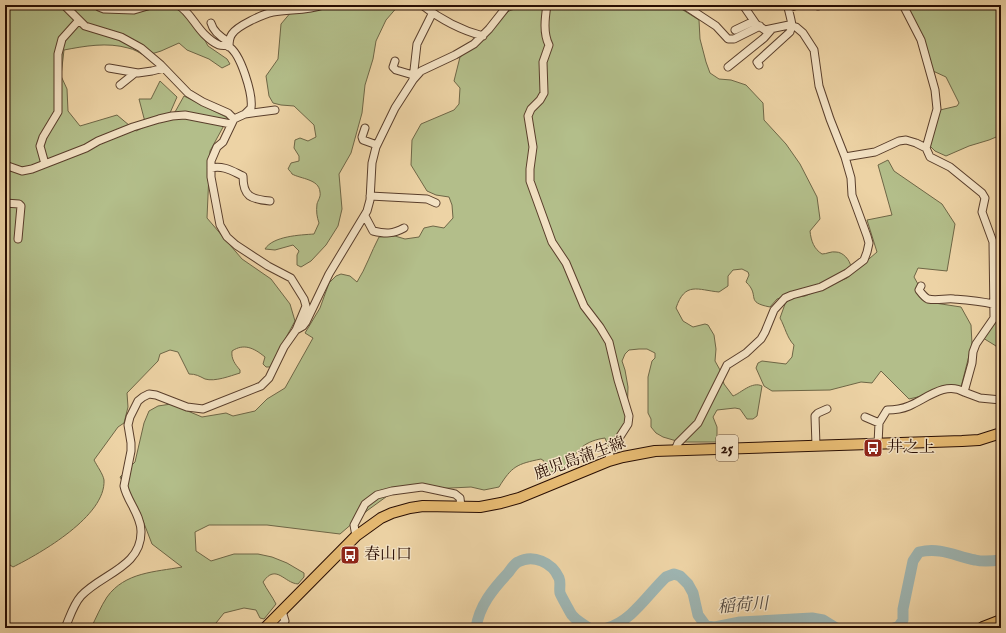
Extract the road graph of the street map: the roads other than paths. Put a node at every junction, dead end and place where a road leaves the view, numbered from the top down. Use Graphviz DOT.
graph roads {
  1 [pos="64,5"];
  2 [pos="99,5"];
  3 [pos="151,5"];
  4 [pos="178,5"];
  5 [pos="273,5"];
  6 [pos="323,5"];
  7 [pos="422,5"];
  8 [pos="508,5"];
  9 [pos="547,5"];
  10 [pos="684,5"];
  11 [pos="743,5"];
  12 [pos="797,5"];
  13 [pos="903,5"];
  14 [pos="788,7"];
  15 [pos="278,11"];
  16 [pos="432,14"];
  17 [pos="79,20"];
  18 [pos="211,23"];
  19 [pos="757,24"];
  20 [pos="792,26"];
  21 [pos="735,30"];
  22 [pos="771,30"];
  23 [pos="483,36"];
  24 [pos="229,44"];
  25 [pos="394,61"];
  26 [pos="759,65"];
  27 [pos="728,67"];
  28 [pos="109,68"];
  29 [pos="164,68"];
  30 [pos="135,73"];
  31 [pos="413,78"];
  32 [pos="120,85"];
  33 [pos="275,110"];
  34 [pos="245,114"];
  35 [pos="232,122"];
  36 [pos="366,128"];
  37 [pos="377,145"];
  38 [pos="926,148"];
  39 [pos="845,157"];
  40 [pos="45,164"];
  41 [pos="6,166"];
  42 [pos="211,168"];
  43 [pos="370,196"];
  44 [pos="270,201"];
  45 [pos="5,203"];
  46 [pos="436,203"];
  47 [pos="365,216"];
  48 [pos="404,228"];
  49 [pos="18,239"];
  50 [pos="921,286"];
  51 [pos="993,304"];
  52 [pos="296,330"];
  53 [pos="964,392"];
  54 [pos="1001,400"];
  55 [pos="827,410"];
  56 [pos="865,417"];
  57 [pos="879,423"];
  58 [pos="1001,433"];
  59 [pos="878,444"];
  60 [pos="816,446"];
  61 [pos="675,450"];
  62 [pos="609,461"];
  63 [pos="461,507"];
  64 [pos="356,536"];
  65 [pos="282,611"];
  66 [pos="1001,621"];
  67 [pos="65,628"];
  68 [pos="265,628"];
  69 [pos="278,628"];
  70 [pos="983,628"];
  1 -- 17 [label="street"];
  2 -- 3 [label="street"];
  4 -- 24 [label="street"];
  5 -- 15 [label="street"];
  6 -- 15 [label="street"];
  7 -- 16 [label="street"];
  8 -- 23 [label="street"];
  9 -- 62 [label="street"];
  10 -- 19 [label="street"];
  11 -- 19 [label="street"];
  12 -- 14 [label="street"];
  13 -- 38 [label="street"];
  14 -- 20 [label="street"];
  15 -- 24 [label="street"];
  16 -- 23 [label="street"];
  16 -- 31 [label="street"];
  17 -- 29 [label="street"];
  17 -- 40 [label="street"];
  18 -- 24 [label="street"];
  19 -- 21 [label="street"];
  19 -- 22 [label="street"];
  20 -- 22 [label="street"];
  20 -- 26 [label="street"];
  20 -- 39 [label="street"];
  22 -- 27 [label="street"];
  23 -- 31 [label="street"];
  24 -- 34 [label="street"];
  25 -- 31 [label="street"];
  28 -- 30 [label="street"];
  29 -- 30 [label="street"];
  29 -- 35 [label="street"];
  30 -- 32 [label="street"];
  31 -- 37 [label="street"];
  33 -- 34 [label="street"];
  34 -- 35 [label="street"];
  35 -- 40 [label="street"];
  35 -- 42 [label="street"];
  36 -- 37 [label="street"];
  37 -- 43 [label="street"];
  38 -- 39 [label="street"];
  38 -- 51 [label="street"];
  39 -- 61 [label="street"];
  40 -- 41 [label="street"];
  42 -- 44 [label="street"];
  42 -- 52 [label="street"];
  43 -- 46 [label="street"];
  43 -- 47 [label="street"];
  45 -- 49 [label="street"];
  47 -- 48 [label="street"];
  47 -- 52 [label="street"];
  50 -- 51 [label="street"];
  51 -- 53 [label="street"];
  52 -- 67 [label="street"];
  53 -- 54 [label="street"];
  53 -- 57 [label="street"];
  55 -- 60 [label="street"];
  56 -- 57 [label="street"];
  57 -- 59 [label="street"];
  58 -- 59 [label="main road, 鹿児島蒲生線 / 25"];
  59 -- 60 [label="main road, 鹿児島蒲生線 / 25"];
  60 -- 61 [label="main road, 鹿児島蒲生線 / 25"];
  61 -- 62 [label="main road, 鹿児島蒲生線 / 25"];
  62 -- 63 [label="main road, 鹿児島蒲生線 / 25"];
  63 -- 64 [label="main road, 鹿児島蒲生線 / 25"];
  63 -- 64 [label="street"];
  64 -- 65 [label="main road, 鹿児島蒲生線 / 25"];
  65 -- 68 [label="main road, 鹿児島蒲生線 / 25"];
  65 -- 69 [label="street"];
  66 -- 70 [label="highway"];
}
